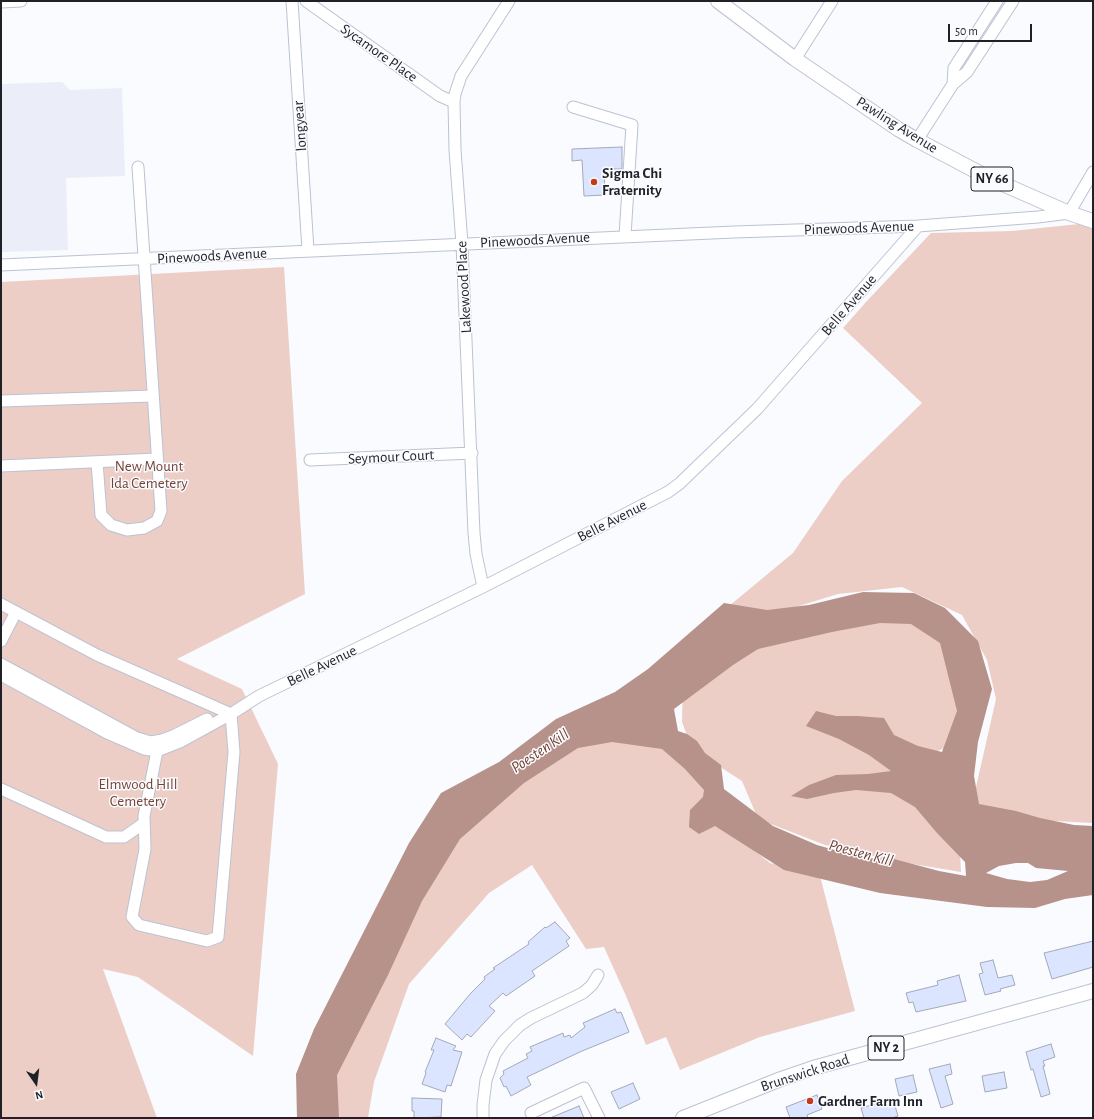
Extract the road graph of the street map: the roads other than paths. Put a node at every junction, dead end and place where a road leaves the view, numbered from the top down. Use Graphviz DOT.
graph roads {
  1 [pos="21,1"];
  2 [pos="292,1"];
  3 [pos="306,1"];
  4 [pos="509,1"];
  5 [pos="718,1"];
  6 [pos="832,1"];
  7 [pos="997,1"];
  8 [pos="1,2"];
  9 [pos="1011,5"];
  10 [pos="795,59"];
  11 [pos="953,84"];
  12 [pos="454,102"];
  13 [pos="573,107"];
  14 [pos="917,140"];
  15 [pos="138,167"];
  16 [pos="1093,172"];
  17 [pos="1069,213"];
  18 [pos="1093,221"];
  19 [pos="918,226"];
  20 [pos="625,236"];
  21 [pos="462,244"];
  22 [pos="308,250"];
  23 [pos="143,259"];
  24 [pos="1,265"];
  25 [pos="153,396"];
  26 [pos="1,401"];
  27 [pos="472,453"];
  28 [pos="157,459"];
  29 [pos="310,460"];
  30 [pos="97,462"];
  31 [pos="1,466"];
  32 [pos="483,587"];
  33 [pos="1,604"];
  34 [pos="16,612"];
  35 [pos="1,641"];
  36 [pos="1,664"];
  37 [pos="1,675"];
  38 [pos="231,714"];
  39 [pos="154,747"];
  40 [pos="1,789"];
  41 [pos="144,823"];
  42 [pos="598,975"];
  43 [pos="1093,991"];
  44 [pos="531,1113"];
  45 [pos="483,1118"];
  46 [pos="599,1118"];
  47 [pos="683,1118"];
  1 -- 8 [label="street"];
  2 -- 22 [label="street, longyear"];
  3 -- 12 [label="street, Sycamore Place"];
  4 -- 12 [label="street, Lakewood Place"];
  5 -- 10 [label="main road, Pawling Avenue / NY 66"];
  6 -- 10 [label="street"];
  7 -- 9 [label="street"];
  7 -- 11 [label="street"];
  9 -- 11 [label="street"];
  10 -- 14 [label="main road, Pawling Avenue / NY 66"];
  11 -- 14 [label="street"];
  12 -- 21 [label="street, Lakewood Place"];
  13 -- 20 [label="street"];
  14 -- 17 [label="main road, Pawling Avenue / NY 66"];
  15 -- 23 [label="street"];
  16 -- 17 [label="street"];
  17 -- 18 [label="main road, Pawling Avenue / NY 66"];
  17 -- 19 [label="street, Pinewoods Avenue"];
  19 -- 20 [label="street, Pinewoods Avenue"];
  19 -- 32 [label="street, Belle Avenue"];
  20 -- 21 [label="street, Pinewoods Avenue"];
  21 -- 22 [label="street, Pinewoods Avenue"];
  21 -- 27 [label="street, Lakewood Place"];
  22 -- 23 [label="street, Pinewoods Avenue"];
  23 -- 24 [label="street, Pinewoods Avenue"];
  23 -- 25 [label="street"];
  25 -- 26 [label="street"];
  25 -- 28 [label="street"];
  27 -- 29 [label="street, Seymour Court"];
  27 -- 32 [label="street, Lakewood Place"];
  28 -- 30 [label="street"];
  28 -- 30 [label="street"];
  30 -- 31 [label="street"];
  32 -- 38 [label="street, Belle Avenue"];
  33 -- 34 [label="street"];
  34 -- 35 [label="street"];
  34 -- 38 [label="street"];
  36 -- 39 [label="street"];
  37 -- 39 [label="street"];
  38 -- 39 [label="street, Belle Avenue"];
  38 -- 41 [label="street"];
  39 -- 41 [label="street"];
  40 -- 41 [label="street"];
  42 -- 45 [label="street"];
  43 -- 47 [label="main road, Brunswick Road / NY 2"];
  44 -- 46 [label="street"];
}
